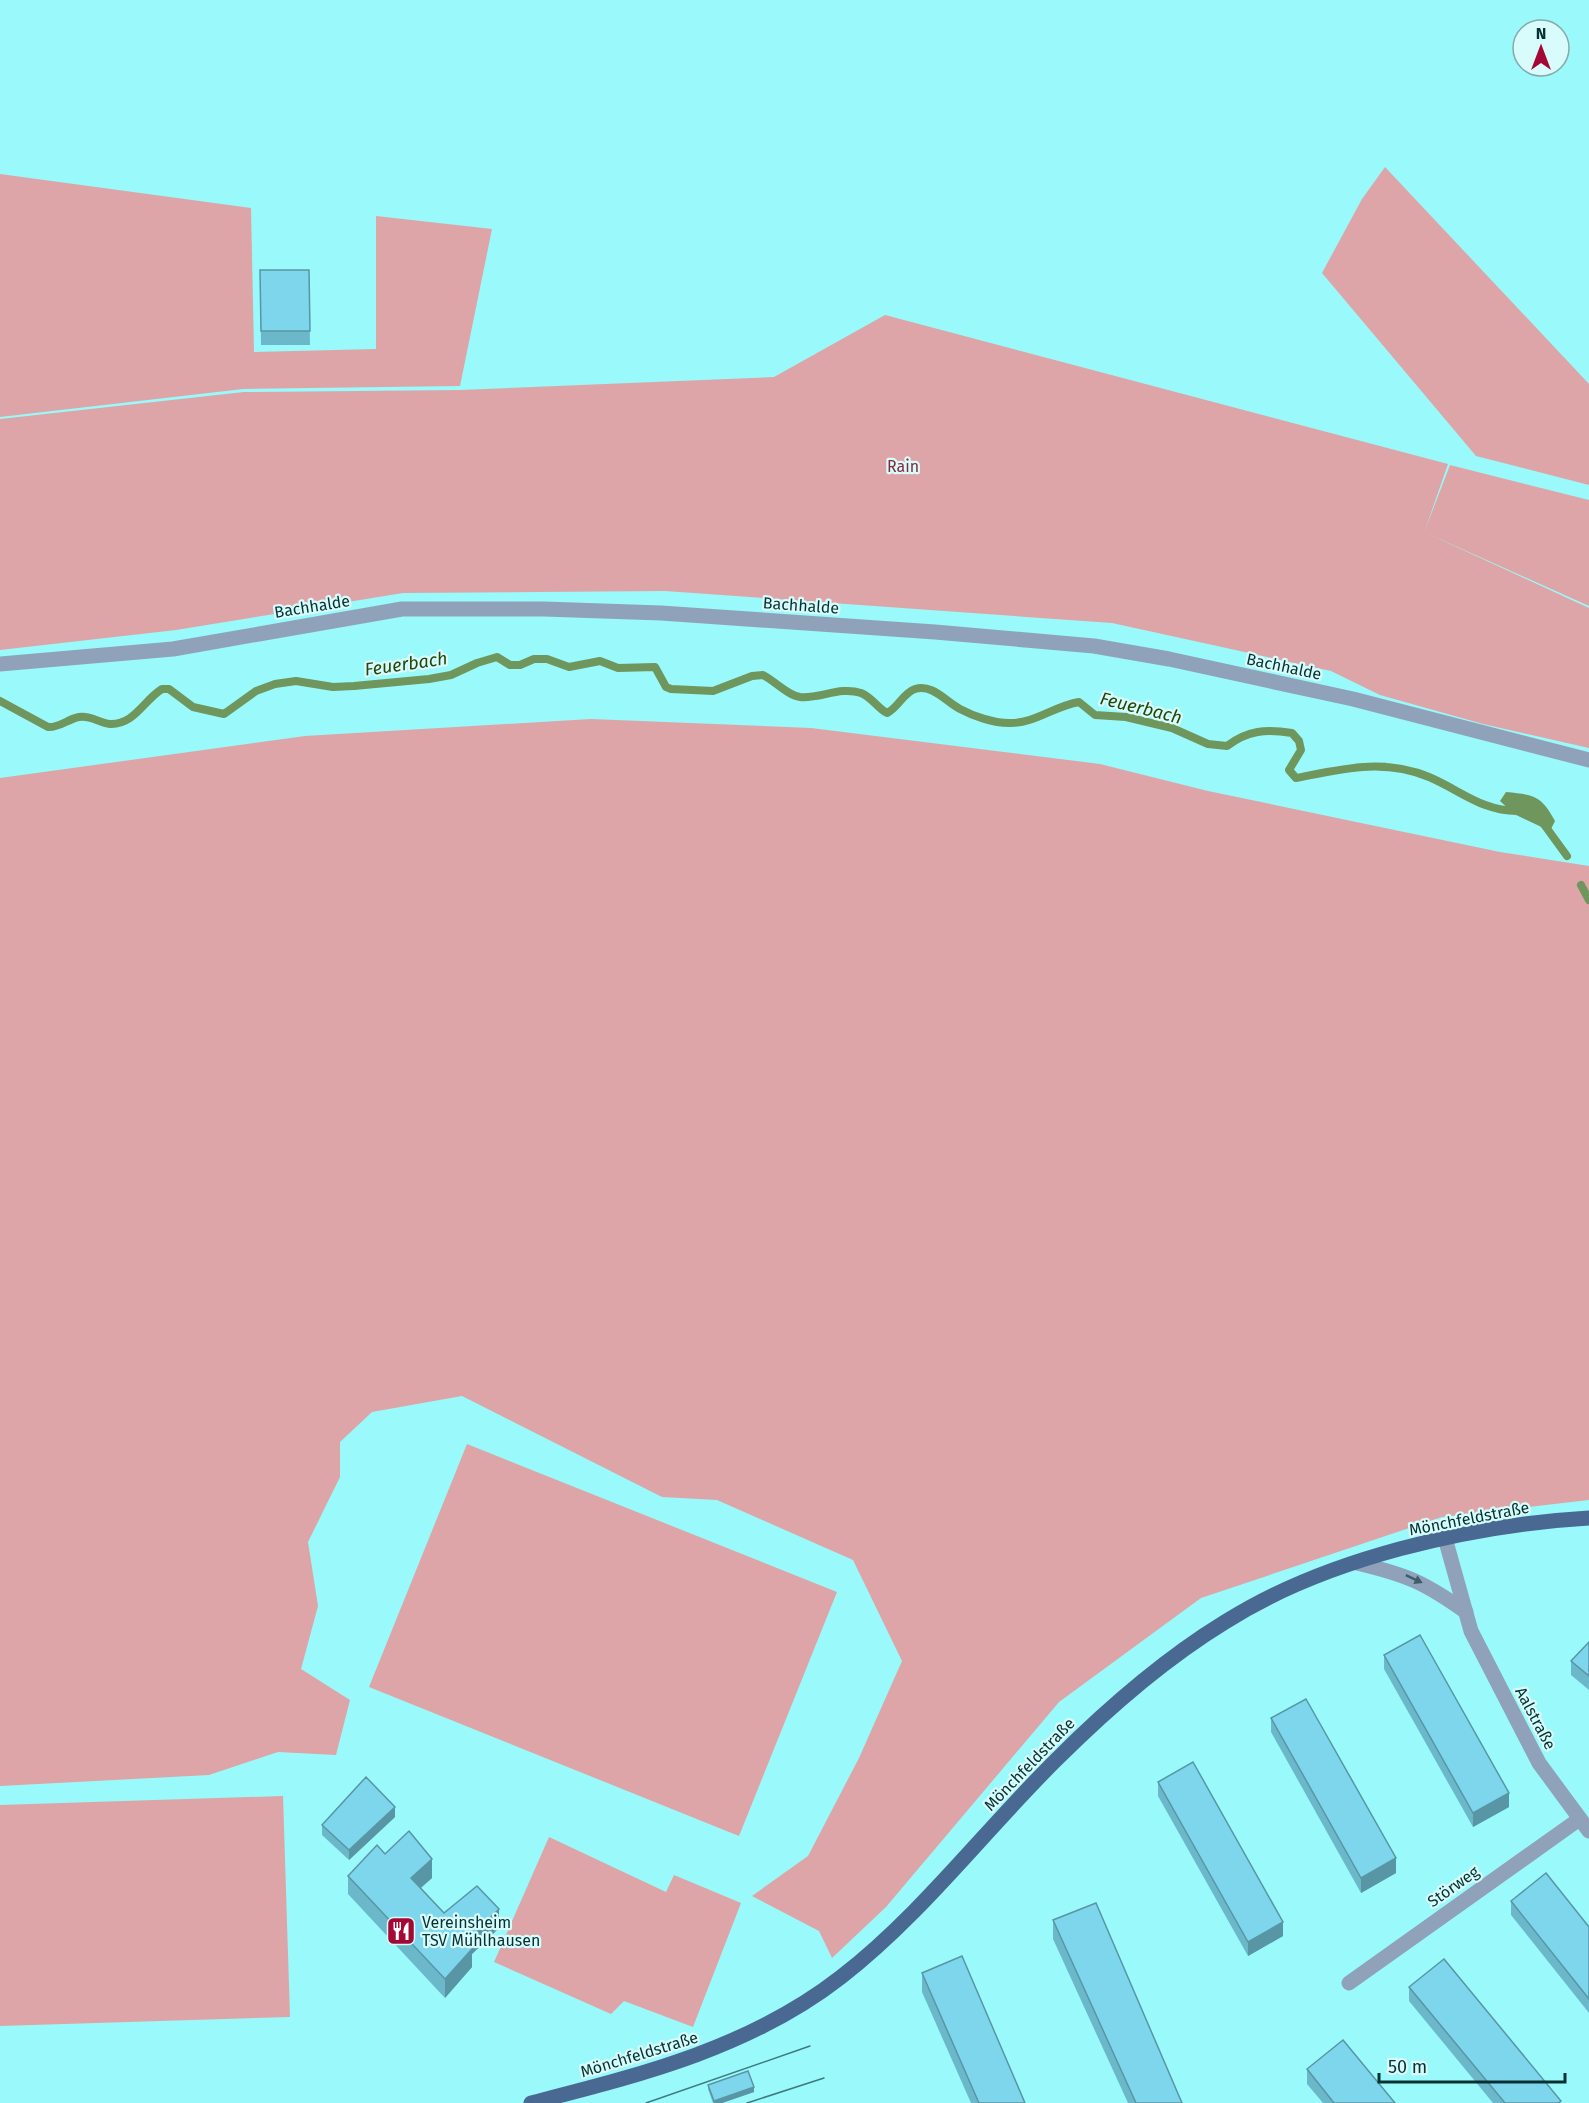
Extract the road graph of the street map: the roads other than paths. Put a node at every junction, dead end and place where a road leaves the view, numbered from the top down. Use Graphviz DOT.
graph roads {
  1 [pos="0,664"];
  2 [pos="1589,760"];
  3 [pos="1589,1518"];
  4 [pos="1445,1538"];
  5 [pos="1357,1563"];
  6 [pos="1466,1612"];
  7 [pos="1578,1820"];
  8 [pos="1589,1832"];
  9 [pos="1349,1983"];
  10 [pos="531,2103"];
  1 -- 2 [label="street, Bachhalde"];
  3 -- 4 [label="main road, Mönchfeldstraße"];
  4 -- 5 [label="main road, Mönchfeldstraße"];
  4 -- 6 [label="street, Aalstraße"];
  5 -- 6 [label="street, one-way"];
  5 -- 10 [label="main road, Mönchfeldstraße"];
  6 -- 7 [label="street, Aalstraße"];
  7 -- 8 [label="street, Aalstraße"];
  7 -- 9 [label="street, Störweg"];
}
